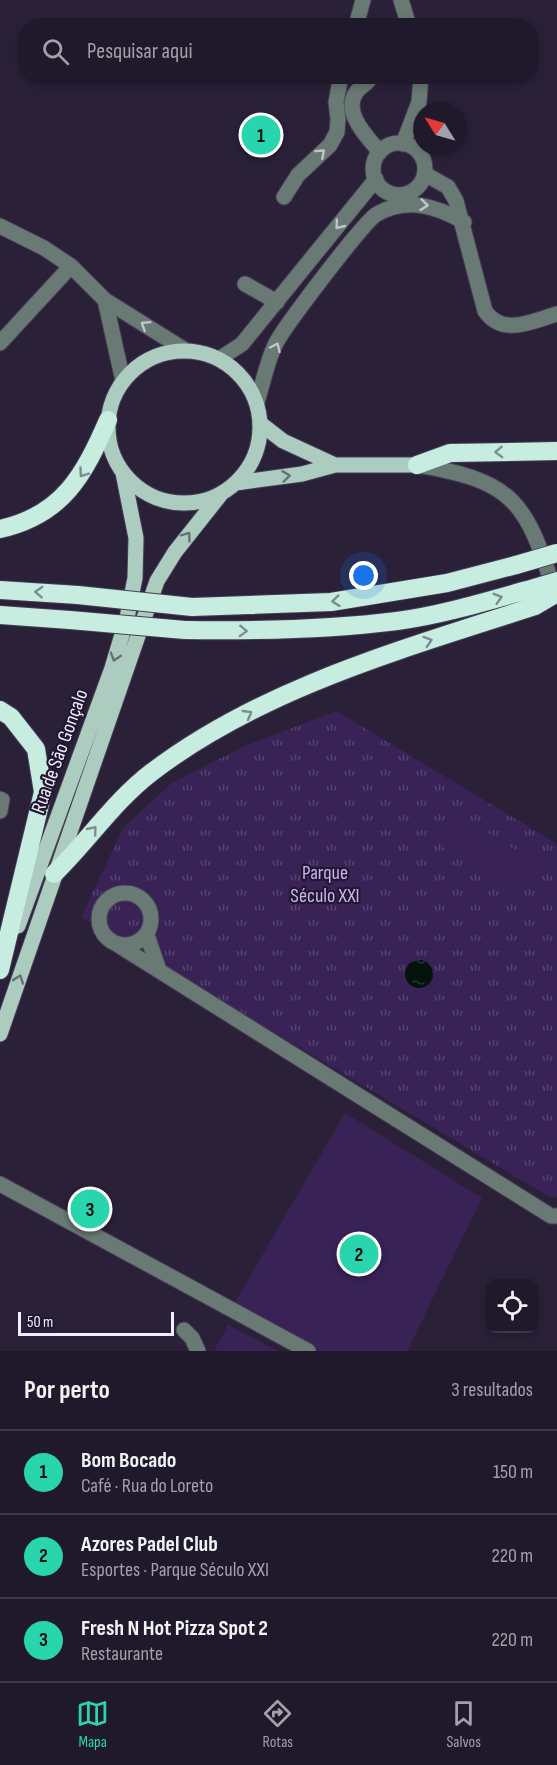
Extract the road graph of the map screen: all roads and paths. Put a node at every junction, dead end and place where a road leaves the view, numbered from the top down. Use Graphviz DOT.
graph roads {
  1 [pos="363,0"];
  2 [pos="401,0"];
  3 [pos="358,18"];
  4 [pos="407,18"];
  5 [pos="339,84"];
  6 [pos="364,84"];
  7 [pos="421,84"];
  8 [pos="403,144"];
  9 [pos="380,152"];
  10 [pos="425,174"];
  11 [pos="376,179"];
  12 [pos="388,192"];
  13 [pos="284,197"];
  14 [pos="376,214"];
  15 [pos="464,222"];
  16 [pos="0,226"];
  17 [pos="71,266"];
  18 [pos="245,284"];
  19 [pos="105,300"];
  20 [pos="277,302"];
  21 [pos="557,314"];
  22 [pos="0,343"];
  23 [pos="185,350"];
  24 [pos="219,359"];
  25 [pos="123,381"];
  26 [pos="257,402"];
  27 [pos="108,420"];
  28 [pos="261,424"];
  29 [pos="557,451"];
  30 [pos="335,465"];
  31 [pos="417,465"];
  32 [pos="123,473"];
  33 [pos="236,483"];
  34 [pos="220,494"];
  35 [pos="0,529"];
  36 [pos="557,553"];
  37 [pos="557,581"];
  38 [pos="0,590"];
  39 [pos="557,592"];
  40 [pos="531,598"];
  41 [pos="557,599"];
  42 [pos="0,615"];
  43 [pos="0,710"];
  44 [pos="0,799"];
  45 [pos="0,811"];
  46 [pos="54,874"];
  47 [pos="147,935"];
  48 [pos="118,945"];
  49 [pos="159,969"];
  50 [pos="0,972"];
  51 [pos="0,1034"];
  52 [pos="0,1184"];
  53 [pos="557,1216"];
  54 [pos="184,1330"];
  55 [pos="198,1351"];
  56 [pos="308,1351"];
  1 -- 3 [label="street"];
  2 -- 4 [label="street"];
  13 -- 5 [label="street, one-way"];
  6 -- 9 [label="street"];
  7 -- 8 [label="street"];
  8 -- 9 [label="street"];
  8 -- 10 [label="street"];
  9 -- 11 [label="street"];
  10 -- 12 [label="street"];
  10 -- 15 [label="street"];
  11 -- 12 [label="street"];
  11 -- 20 [label="street, one-way"];
  12 -- 14 [label="street"];
  14 -- 15 [label="street, one-way"];
  26 -- 14 [label="street, one-way"];
  15 -- 21 [label="street"];
  16 -- 17 [label="street"];
  17 -- 19 [label="street"];
  17 -- 22 [label="street"];
  18 -- 20 [label="street"];
  23 -- 19 [label="street, one-way"];
  19 -- 25 [label="street"];
  20 -- 24 [label="street"];
  23 -- 24 [label="main road"];
  23 -- 25 [label="main road"];
  24 -- 26 [label="main road"];
  25 -- 27 [label="main road"];
  26 -- 28 [label="main road"];
  27 -- 32 [label="main road"];
  27 -- 35 [label="highway, one-way"];
  28 -- 30 [label="main road"];
  28 -- 33 [label="main road"];
  29 -- 31 [label="highway, one-way"];
  30 -- 31 [label="main road"];
  33 -- 30 [label="main road, one-way"];
  31 -- 41 [label="street"];
  32 -- 34 [label="main road"];
  32 -- 50 [label="main road, Rua de São Gonçalo, one-way"];
  33 -- 34 [label="main road"];
  46 -- 34 [label="main road, Rua de São Gonçalo, one-way"];
  36 -- 38 [label="highway, one-way, bridge"];
  37 -- 40 [label="highway, bridge"];
  39 -- 40 [label="highway, bridge"];
  42 -- 40 [label="highway, one-way, bridge"];
  46 -- 40 [label="highway, one-way"];
  43 -- 50 [label="highway"];
  44 -- 45 [label="street"];
  51 -- 46 [label="main road, Rua de São Gonçalo, one-way"];
  47 -- 48 [label="street"];
  47 -- 48 [label="street"];
  47 -- 49 [label="street"];
  48 -- 49 [label="street"];
  49 -- 53 [label="street"];
  52 -- 56 [label="street"];
  54 -- 55 [label="street"];
}
